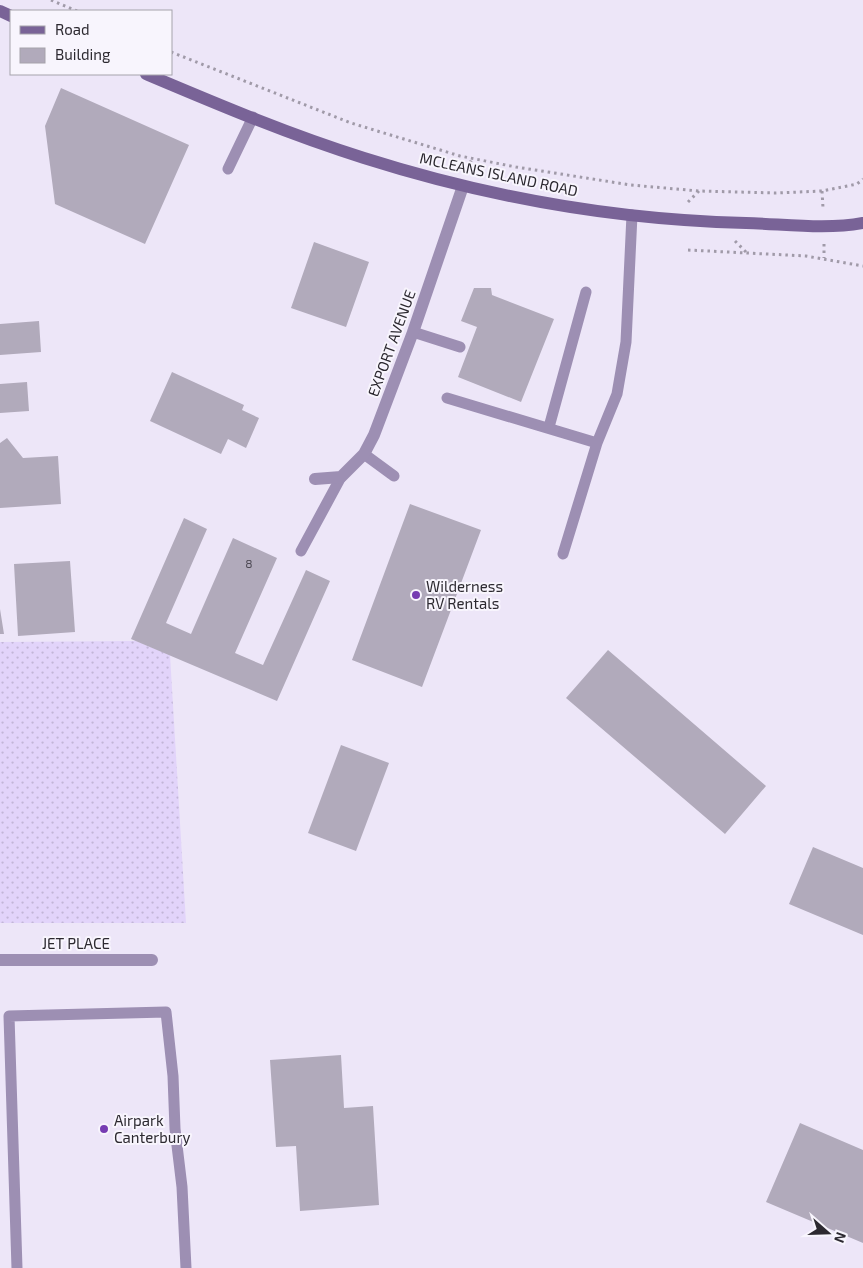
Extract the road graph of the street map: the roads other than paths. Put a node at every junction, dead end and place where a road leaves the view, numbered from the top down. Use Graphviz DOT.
graph roads {
  1 [pos="148,75"];
  2 [pos="253,117"];
  3 [pos="228,169"];
  4 [pos="463,186"];
  5 [pos="632,215"];
  6 [pos="863,223"];
  7 [pos="586,292"];
  8 [pos="413,332"];
  9 [pos="460,347"];
  10 [pos="447,398"];
  11 [pos="549,427"];
  12 [pos="597,443"];
  13 [pos="364,454"];
  14 [pos="394,476"];
  15 [pos="341,477"];
  16 [pos="315,479"];
  17 [pos="301,551"];
  18 [pos="563,554"];
  19 [pos="0,960"];
  20 [pos="152,960"];
  21 [pos="18,1268"];
  22 [pos="186,1268"];
  1 -- 2 [label="main road, MCLEANS ISLAND ROAD"];
  2 -- 3 [label="lane"];
  2 -- 4 [label="main road, MCLEANS ISLAND ROAD"];
  4 -- 5 [label="main road, MCLEANS ISLAND ROAD"];
  4 -- 8 [label="street, EXPORT AVENUE"];
  5 -- 6 [label="main road, MCLEANS ISLAND ROAD"];
  5 -- 12 [label="lane"];
  7 -- 11 [label="lane"];
  8 -- 9 [label="lane"];
  8 -- 13 [label="street, EXPORT AVENUE"];
  10 -- 11 [label="lane"];
  11 -- 12 [label="lane"];
  12 -- 18 [label="lane"];
  13 -- 14 [label="lane"];
  13 -- 15 [label="street, EXPORT AVENUE"];
  15 -- 16 [label="street"];
  15 -- 17 [label="lane"];
  19 -- 20 [label="street, JET PLACE"];
  21 -- 22 [label="lane"];
}
